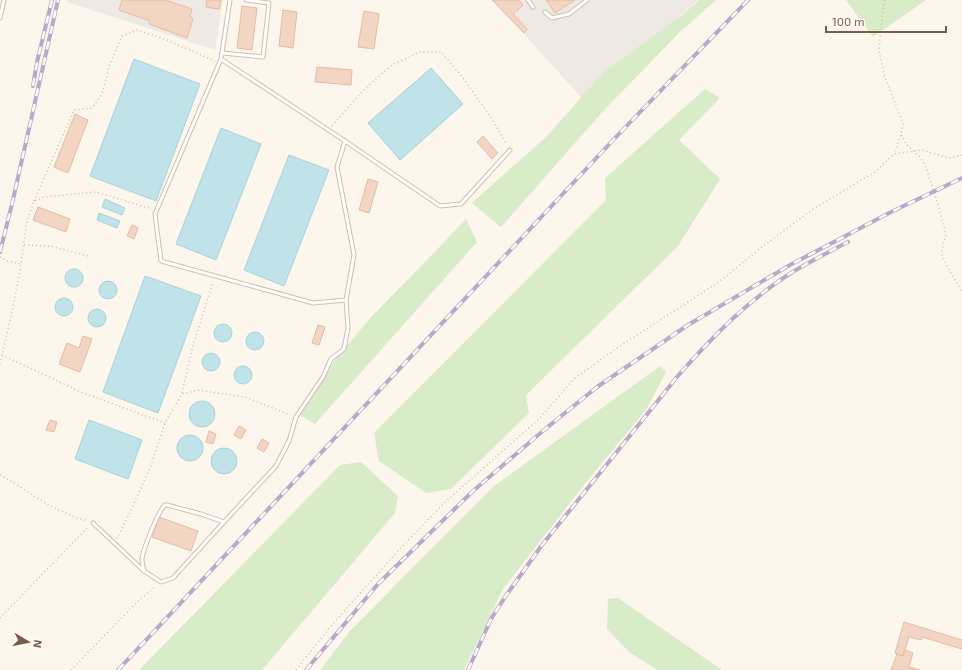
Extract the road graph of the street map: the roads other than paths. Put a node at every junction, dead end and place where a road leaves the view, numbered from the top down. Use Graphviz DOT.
graph roads {
  1 [pos="4,0"];
  2 [pos="230,0"];
  3 [pos="246,0"];
  4 [pos="528,0"];
  5 [pos="587,0"];
  6 [pos="533,7"];
  7 [pos="545,12"];
  8 [pos="0,18"];
  9 [pos="222,53"];
  10 [pos="220,61"];
  11 [pos="345,141"];
  12 [pos="510,150"];
  13 [pos="346,300"];
  14 [pos="224,522"];
  15 [pos="93,523"];
  16 [pos="144,571"];
  1 -- 8 [label="lane"];
  2 -- 9 [label="lane"];
  3 -- 9 [label="lane"];
  4 -- 6 [label="lane"];
  5 -- 7 [label="lane"];
  9 -- 10 [label="lane"];
  10 -- 11 [label="lane"];
  10 -- 13 [label="lane"];
  11 -- 12 [label="lane"];
  11 -- 13 [label="lane"];
  13 -- 14 [label="lane"];
  14 -- 16 [label="lane"];
  14 -- 16 [label="lane"];
  15 -- 16 [label="lane"];
}
